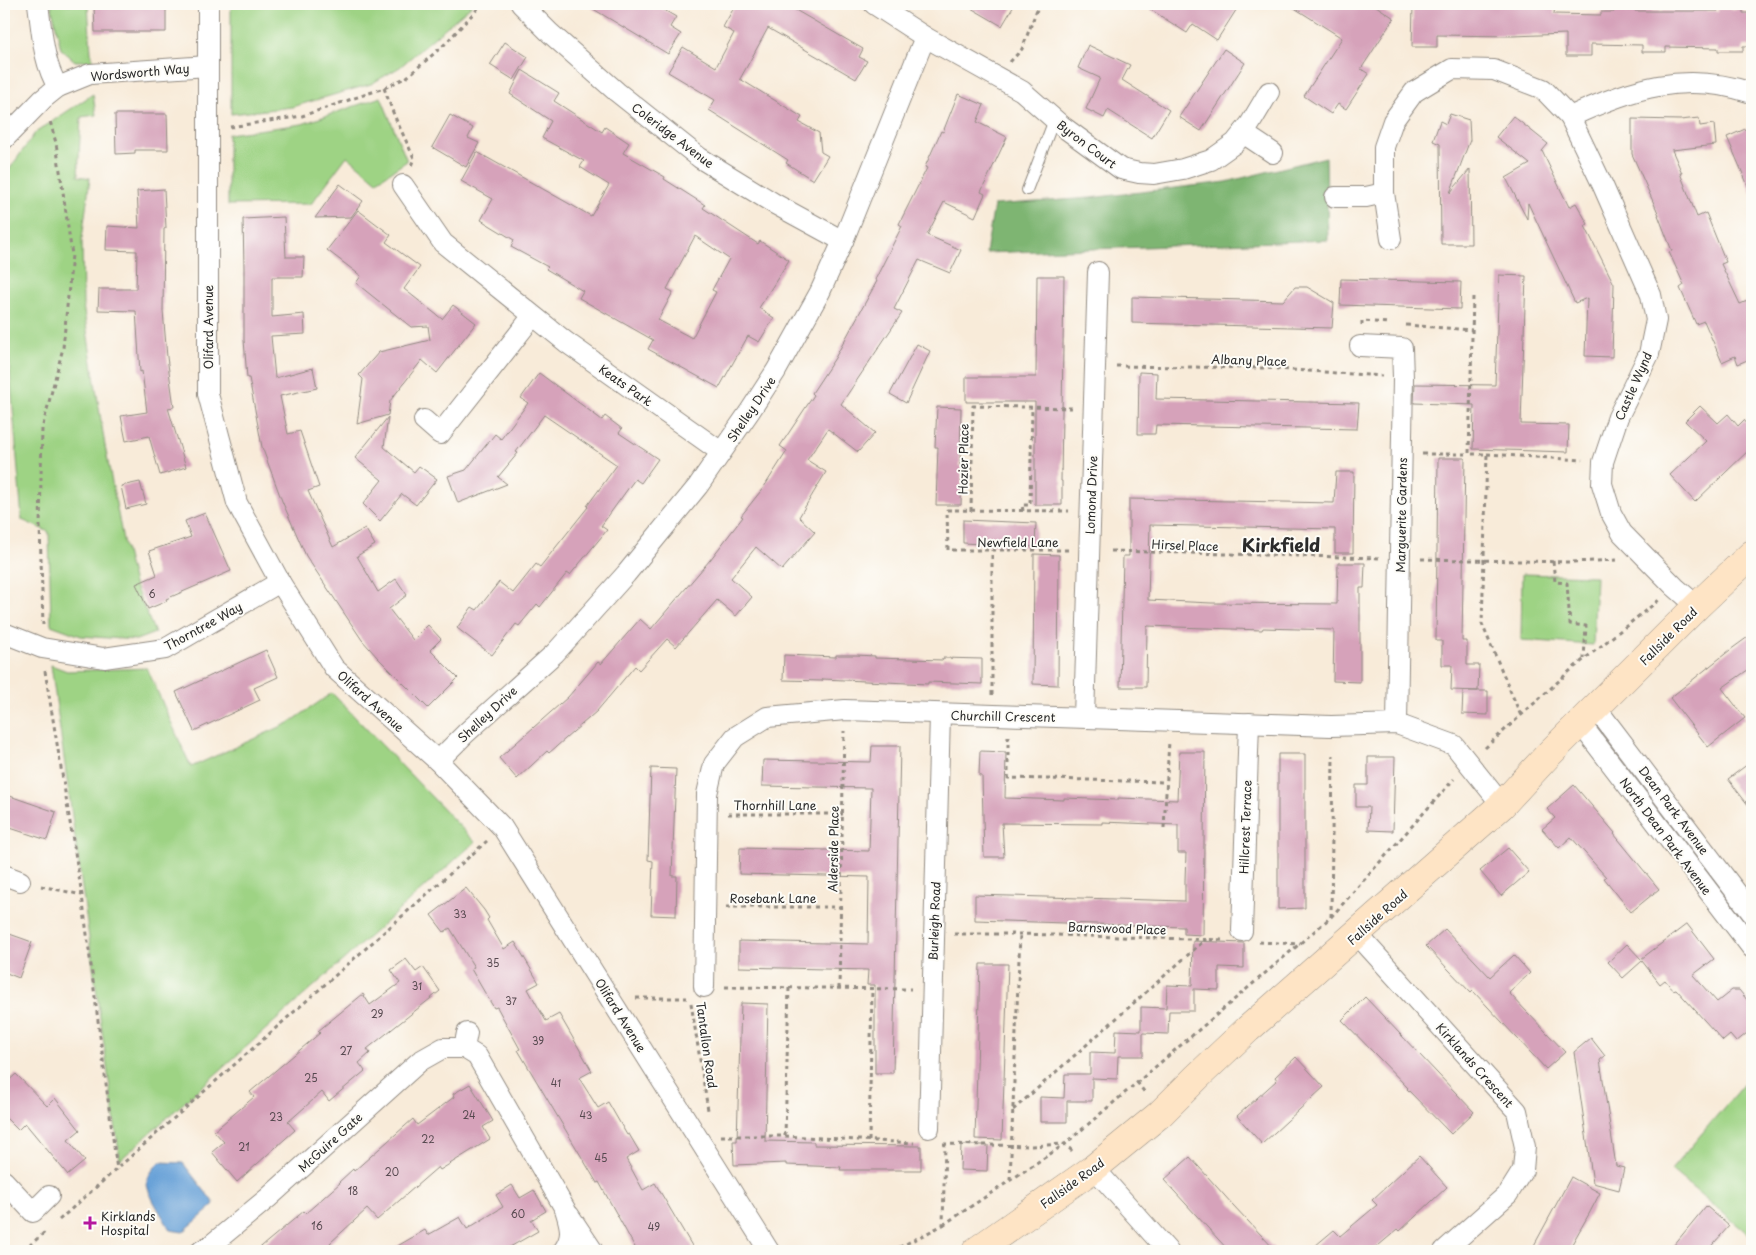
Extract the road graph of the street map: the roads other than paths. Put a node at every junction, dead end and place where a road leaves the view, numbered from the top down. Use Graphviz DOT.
graph roads {
  1 [pos="38,4"];
  2 [pos="208,4"];
  3 [pos="521,4"];
  4 [pos="874,4"];
  5 [pos="925,37"];
  6 [pos="208,66"];
  7 [pos="1268,92"];
  8 [pos="51,93"];
  9 [pos="1752,93"];
  10 [pos="1570,116"];
  11 [pos="1054,120"];
  12 [pos="1242,133"];
  13 [pos="4,139"];
  14 [pos="1273,152"];
  15 [pos="403,185"];
  16 [pos="1027,190"];
  17 [pos="1384,193"];
  18 [pos="1335,196"];
  19 [pos="1391,239"];
  20 [pos="843,242"];
  21 [pos="1098,272"];
  22 [pos="532,317"];
  23 [pos="1360,346"];
  24 [pos="424,420"];
  25 [pos="721,452"];
  26 [pos="1752,554"];
  27 [pos="280,582"];
  28 [pos="1697,606"];
  29 [pos="4,633"];
  30 [pos="940,714"];
  31 [pos="1588,716"];
  32 [pos="1084,717"];
  33 [pos="1248,723"];
  34 [pos="1397,724"];
  35 [pos="438,761"];
  36 [pos="1502,804"];
  37 [pos="1752,913"];
  38 [pos="1357,934"];
  39 [pos="1239,938"];
  40 [pos="1752,948"];
  41 [pos="697,992"];
  42 [pos="929,1139"];
  43 [pos="1094,1168"];
  44 [pos="4,1181"];
  45 [pos="49,1196"];
  46 [pos="566,1209"];
  47 [pos="201,1251"];
  48 [pos="563,1251"];
  49 [pos="593,1251"];
  50 [pos="769,1251"];
  51 [pos="976,1251"];
  52 [pos="1168,1251"];
  53 [pos="1444,1251"];
  1 -- 8 [label="street"];
  2 -- 6 [label="street, Olifard Avenue"];
  3 -- 20 [label="street, Coleridge Avenue"];
  4 -- 5 [label="street"];
  5 -- 11 [label="street, Byron Court"];
  5 -- 20 [label="street, Shelley Drive"];
  6 -- 8 [label="street, Wordsworth Way"];
  6 -- 27 [label="street, Olifard Avenue"];
  7 -- 12 [label="street, Byron Court"];
  8 -- 13 [label="street, Wordsworth Way"];
  9 -- 10 [label="street"];
  10 -- 17 [label="street, Castle Wynd"];
  10 -- 28 [label="street, Castle Wynd"];
  11 -- 12 [label="street, Byron Court"];
  11 -- 16 [label="lane"];
  12 -- 14 [label="street"];
  15 -- 22 [label="street, Keats Park"];
  17 -- 18 [label="street"];
  17 -- 19 [label="street, Castle Wynd"];
  20 -- 25 [label="street, Shelley Drive"];
  21 -- 32 [label="street, Lomond Drive"];
  22 -- 24 [label="street"];
  22 -- 25 [label="street, Keats Park"];
  23 -- 34 [label="street, Marguerite Gardens"];
  25 -- 35 [label="street, Shelley Drive"];
  26 -- 28 [label="street, Fallside Road"];
  27 -- 29 [label="street, Thorntree Way"];
  27 -- 35 [label="street, Olifard Avenue"];
  28 -- 31 [label="street, Fallside Road"];
  30 -- 32 [label="street, Churchill Crescent"];
  30 -- 41 [label="street, Churchill Crescent"];
  30 -- 42 [label="street, Burleigh Road"];
  31 -- 36 [label="street, Fallside Road"];
  31 -- 37 [label="street, Dean Park Avenue"];
  31 -- 40 [label="street, North Dean Park Avenue"];
  32 -- 33 [label="street, Churchill Crescent"];
  33 -- 34 [label="street, Churchill Crescent"];
  33 -- 39 [label="street, Hillcrest Terrace"];
  34 -- 36 [label="street, Churchill Crescent"];
  35 -- 50 [label="street, Olifard Avenue"];
  36 -- 38 [label="street, Fallside Road"];
  38 -- 43 [label="street, Fallside Road"];
  38 -- 53 [label="street, Kirklands Crescent"];
  43 -- 51 [label="street, Fallside Road"];
  43 -- 52 [label="street"];
  44 -- 45 [label="street"];
  46 -- 47 [label="street, McGuire Gate"];
  46 -- 48 [label="street, McGuire Gate"];
  46 -- 49 [label="street"];
}
